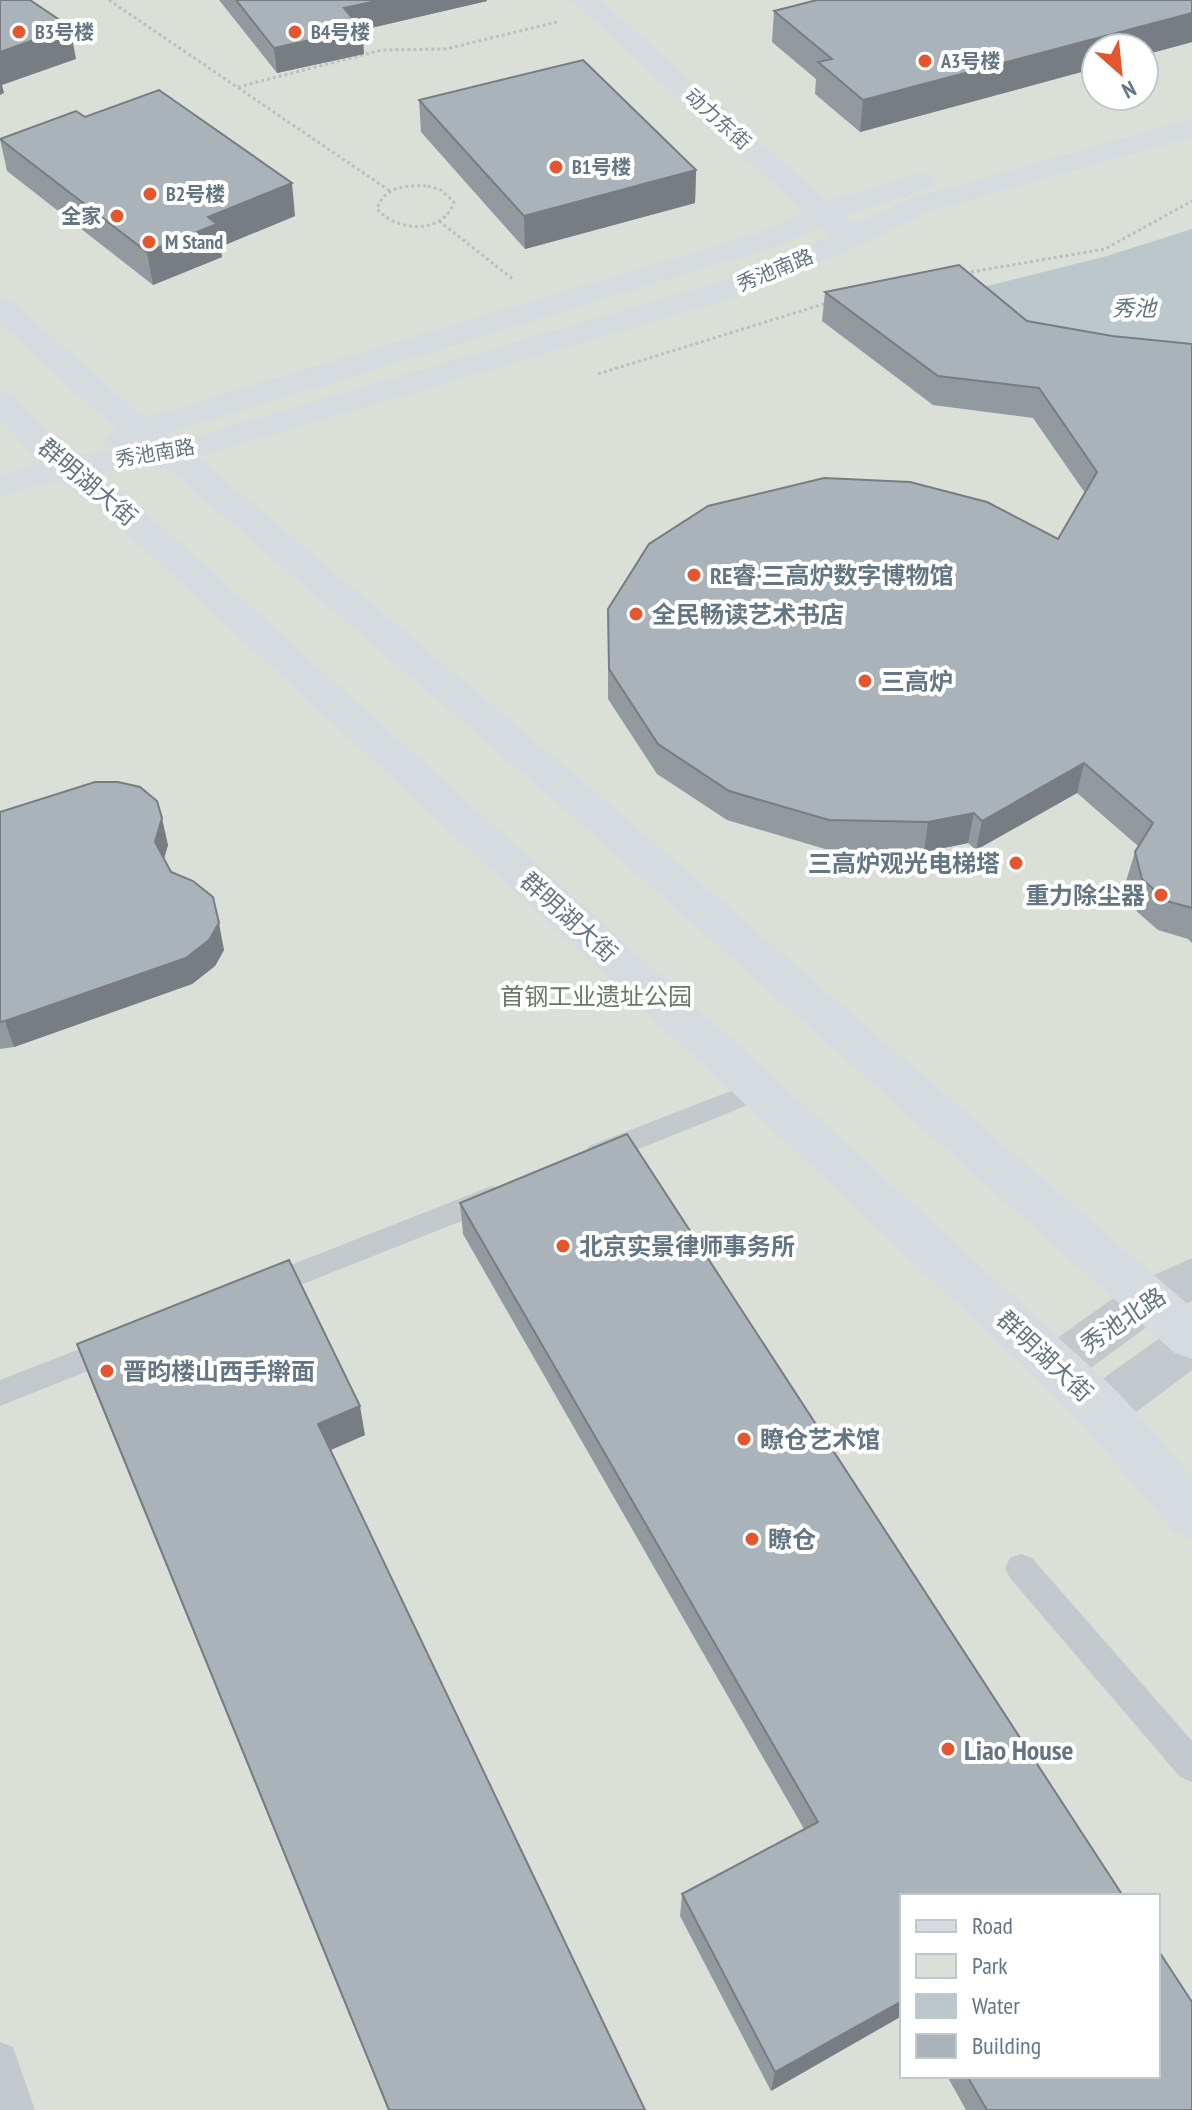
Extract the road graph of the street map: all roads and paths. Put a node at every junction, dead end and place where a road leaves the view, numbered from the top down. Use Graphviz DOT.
graph roads {
  1 [pos="109,0"];
  2 [pos="590,6"];
  3 [pos="238,87"];
  4 [pos="1192,104"];
  5 [pos="1192,128"];
  6 [pos="390,191"];
  7 [pos="1192,201"];
  8 [pos="823,214"];
  9 [pos="439,221"];
  10 [pos="852,238"];
  11 [pos="955,275"];
  12 [pos="518,283"];
  13 [pos="837,300"];
  14 [pos="0,307"];
  15 [pos="598,374"];
  16 [pos="0,401"];
  17 [pos="138,431"];
  18 [pos="172,454"];
  19 [pos="63,467"];
  20 [pos="0,486"];
  21 [pos="759,1090"];
  22 [pos="569,1166"];
  23 [pos="511,1189"];
  24 [pos="1192,1278"];
  25 [pos="1149,1299"];
  26 [pos="234,1300"];
  27 [pos="131,1340"];
  28 [pos="1192,1340"];
  29 [pos="1056,1366"];
  30 [pos="0,1393"];
  31 [pos="1101,1409"];
  32 [pos="1192,1515"];
  33 [pos="1021,1568"];
  34 [pos="1192,1766"];
  35 [pos="0,2060"];
  36 [pos="17,2110"];
  1 -- 3 [label="path"];
  2 -- 3 [label="path"];
  2 -- 8 [label="street, 动力东街"];
  3 -- 6 [label="path"];
  4 -- 8 [label="street, 秀池南路"];
  5 -- 10 [label="street, 秀池南路"];
  6 -- 9 [label="path"];
  6 -- 9 [label="path"];
  7 -- 11 [label="path"];
  8 -- 10 [label="street, 动力东街"];
  8 -- 17 [label="street, 秀池南路"];
  9 -- 12 [label="path"];
  10 -- 18 [label="street, 秀池南路"];
  13 -- 15 [label="path"];
  14 -- 17 [label="street"];
  16 -- 19 [label="street, 群明湖大街"];
  17 -- 18 [label="street"];
  17 -- 19 [label="street, 秀池南路"];
  18 -- 19 [label="street, 秀池南路"];
  18 -- 25 [label="street"];
  19 -- 20 [label="street"];
  19 -- 21 [label="street, 群明湖大街"];
  21 -- 22 [label="lane"];
  21 -- 29 [label="street, 群明湖大街"];
  23 -- 26 [label="lane"];
  24 -- 25 [label="street, 秀池北路"];
  25 -- 28 [label="street"];
  25 -- 29 [label="street, 秀池北路"];
  27 -- 30 [label="lane"];
  28 -- 31 [label="street"];
  29 -- 31 [label="street, 群明湖大街"];
  31 -- 32 [label="street, 群明湖大街"];
  33 -- 34 [label="lane"];
  35 -- 36 [label="lane"];
}
